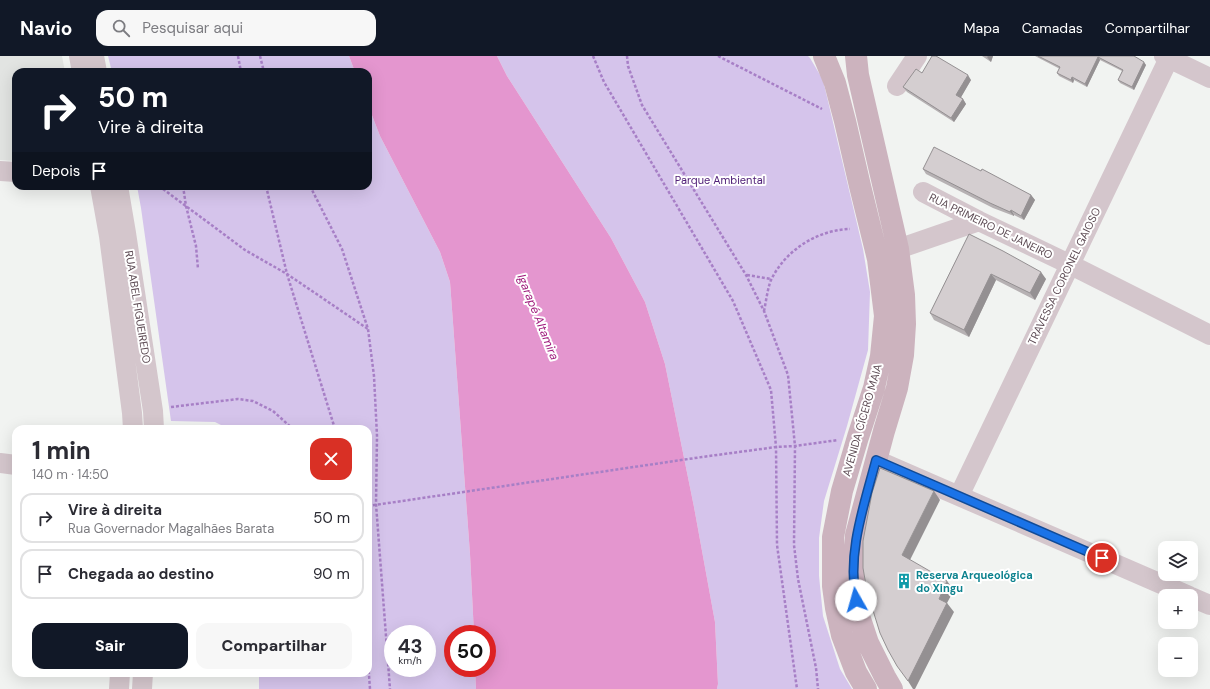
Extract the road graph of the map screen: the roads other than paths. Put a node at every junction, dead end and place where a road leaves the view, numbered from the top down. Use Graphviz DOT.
graph roads {
  1 [pos="79,56"];
  2 [pos="94,56"];
  3 [pos="824,56"];
  4 [pos="856,56"];
  5 [pos="917,56"];
  6 [pos="1168,57"];
  7 [pos="81,68"];
  8 [pos="96,68"];
  9 [pos="1210,78"];
  10 [pos="897,86"];
  11 [pos="0,171"];
  12 [pos="12,172"];
  13 [pos="101,190"];
  14 [pos="119,190"];
  15 [pos="923,192"];
  16 [pos="980,221"];
  17 [pos="898,249"];
  18 [pos="1069,264"];
  19 [pos="1210,335"];
  20 [pos="154,420"];
  21 [pos="133,425"];
  22 [pos="876,460"];
  23 [pos="0,463"];
  24 [pos="12,464"];
  25 [pos="959,496"];
  26 [pos="1174,589"];
  27 [pos="1198,600"];
  28 [pos="1210,605"];
  29 [pos="120,677"];
  30 [pos="143,677"];
  31 [pos="119,689"];
  32 [pos="142,689"];
  33 [pos="866,689"];
  34 [pos="892,689"];
  1 -- 7 [label="street"];
  2 -- 8 [label="street"];
  3 -- 33 [label="main road, AVENIDA CÍCERO MAIA"];
  4 -- 17 [label="main road, AVENIDA CÍCERO MAIA"];
  5 -- 10 [label="street"];
  6 -- 9 [label="street"];
  6 -- 18 [label="street, TRAVESSA CORONEL GAIOSO"];
  11 -- 12 [label="street"];
  13 -- 21 [label="street, RUA ABEL FIGUEIREDO"];
  14 -- 20 [label="street, RUA ABEL FIGUEIREDO"];
  15 -- 16 [label="street, RUA PRIMEIRO DE JANEIRO"];
  16 -- 17 [label="street"];
  16 -- 18 [label="street, RUA PRIMEIRO DE JANEIRO"];
  17 -- 22 [label="main road, AVENIDA CÍCERO MAIA"];
  18 -- 19 [label="street, RUA PRIMEIRO DE JANEIRO"];
  18 -- 25 [label="street, TRAVESSA CORONEL GAIOSO"];
  22 -- 25 [label="street"];
  22 -- 34 [label="main road, AVENIDA CÍCERO MAIA"];
  23 -- 24 [label="street"];
  25 -- 26 [label="street"];
  27 -- 28 [label="street"];
  29 -- 31 [label="street"];
  30 -- 32 [label="street"];
}
